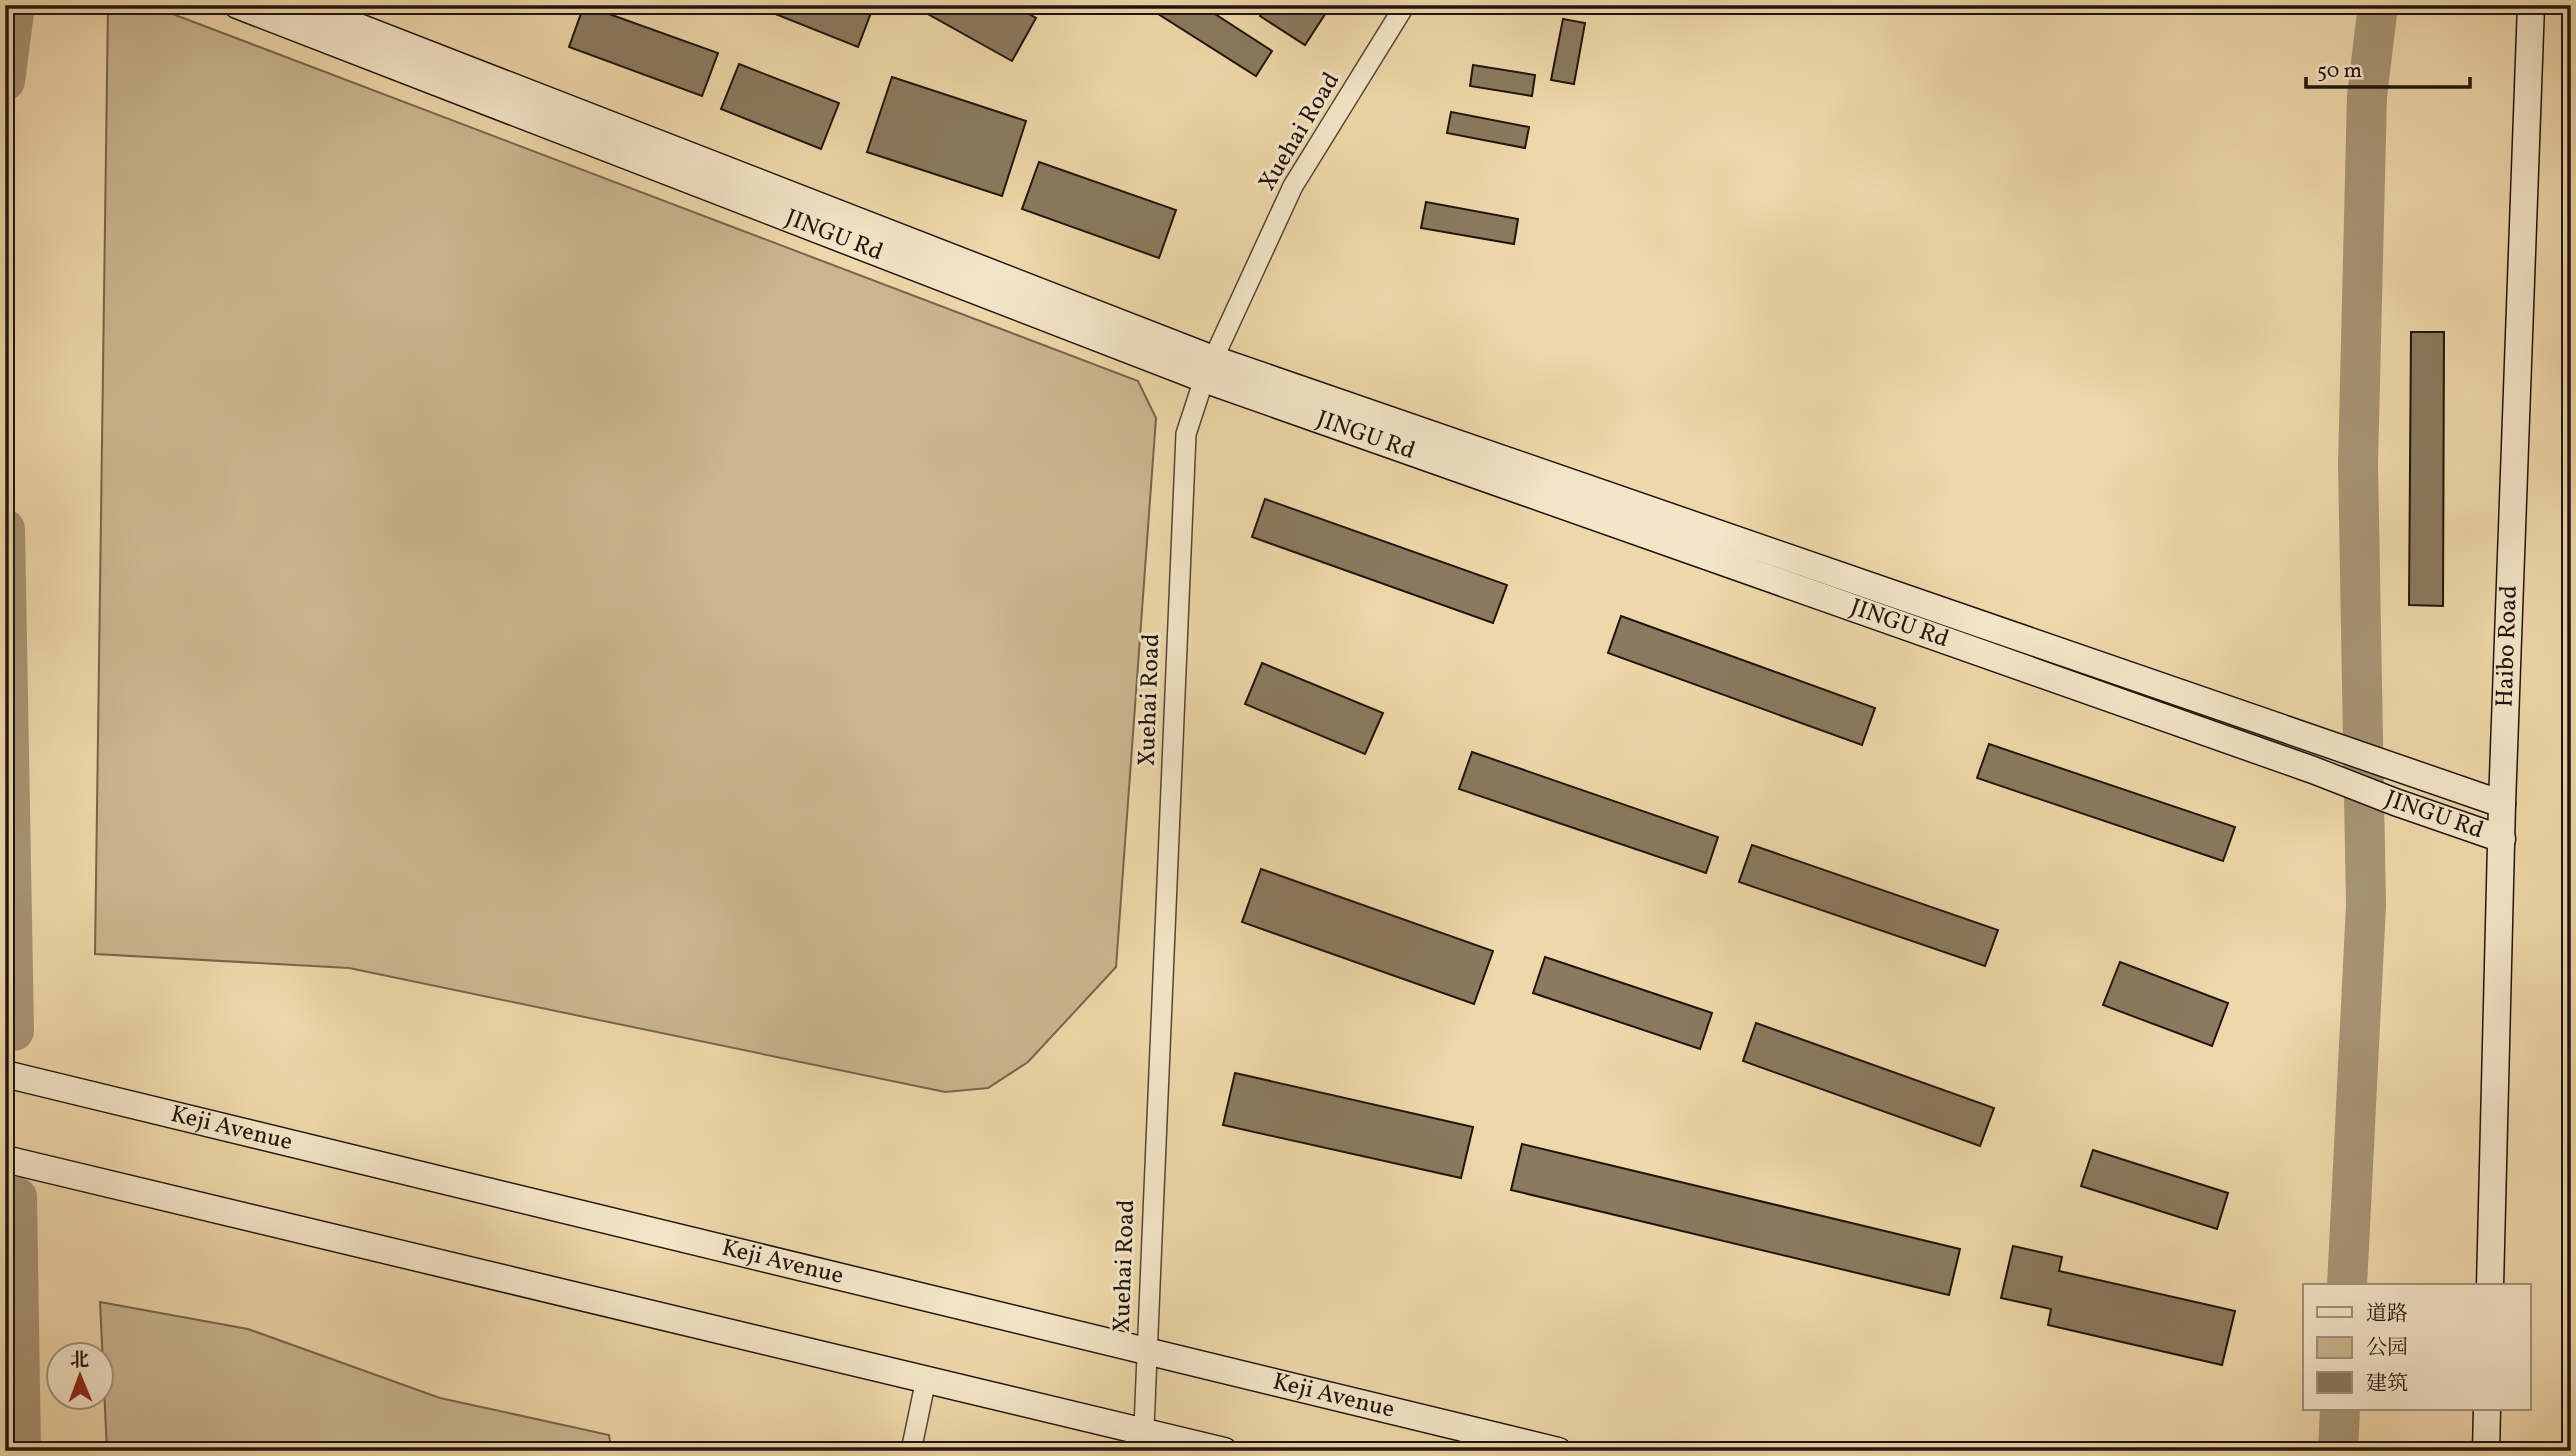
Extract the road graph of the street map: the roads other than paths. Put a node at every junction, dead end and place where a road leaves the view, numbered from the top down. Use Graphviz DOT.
graph roads {
  1 [pos="237,5"];
  2 [pos="302,5"];
  3 [pos="1405,5"];
  4 [pos="2531,5"];
  5 [pos="1209,369"];
  6 [pos="2502,804"];
  7 [pos="2502,839"];
  8 [pos="5,1074"];
  9 [pos="5,1159"];
  10 [pos="2490,1284"];
  11 [pos="1146,1351"];
  12 [pos="926,1379"];
  13 [pos="2487,1410"];
  14 [pos="1143,1441"];
  15 [pos="911,1451"];
  16 [pos="1224,1451"];
  17 [pos="1558,1451"];
  18 [pos="2486,1451"];
  1 -- 5 [label="street, JINGU Rd"];
  2 -- 5 [label="street, JINGU Rd"];
  3 -- 5 [label="street, Xuehai Road"];
  4 -- 6 [label="street, Haibo Road"];
  5 -- 6 [label="street, JINGU Rd"];
  5 -- 7 [label="street, JINGU Rd"];
  5 -- 11 [label="street, Xuehai Road"];
  6 -- 7 [label="street, Haibo Road"];
  7 -- 10 [label="street, Haibo Road"];
  8 -- 11 [label="street, Keji Avenue"];
  9 -- 12 [label="street"];
  11 -- 14 [label="street, Xuehai Road"];
  11 -- 17 [label="street, Keji Avenue"];
  12 -- 14 [label="street"];
  12 -- 15 [label="street"];
  13 -- 18 [label="street"];
  14 -- 16 [label="street"];
}
